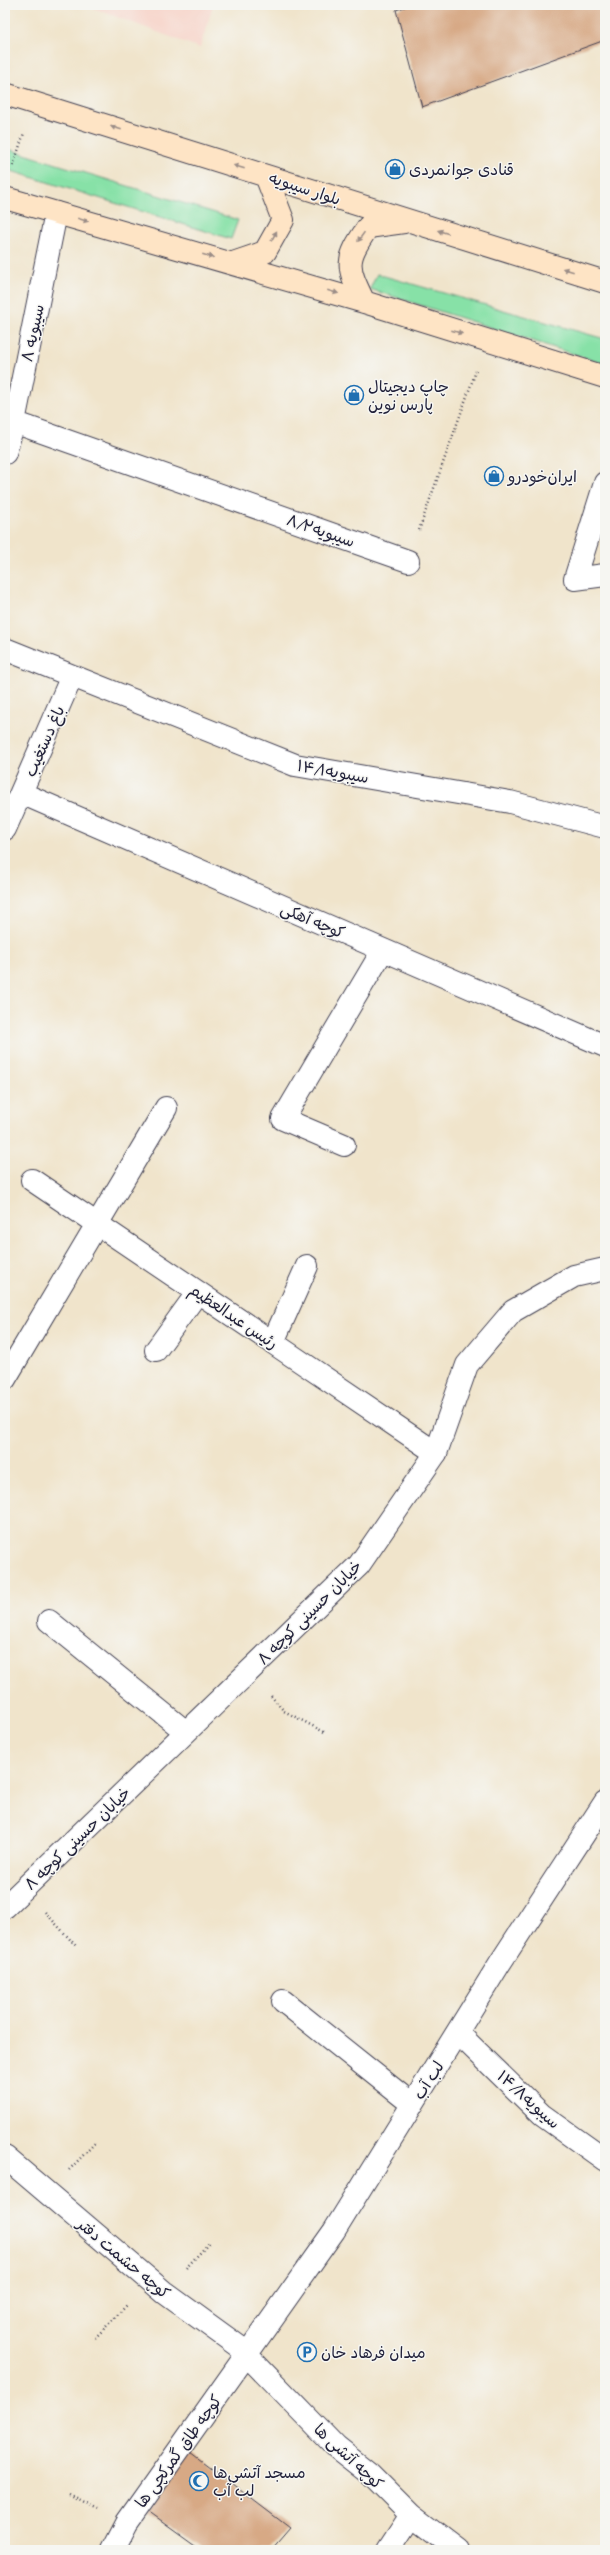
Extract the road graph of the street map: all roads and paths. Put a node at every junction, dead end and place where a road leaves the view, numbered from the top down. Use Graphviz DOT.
graph roads {
  1 [pos="5,94"];
  2 [pos="35,102"];
  3 [pos="12,168"];
  4 [pos="266,176"];
  5 [pos="5,198"];
  6 [pos="56,213"];
  7 [pos="409,221"];
  8 [pos="233,263"];
  9 [pos="605,282"];
  10 [pos="364,302"];
  11 [pos="486,341"];
  12 [pos="605,377"];
  13 [pos="9,421"];
  14 [pos="5,453"];
  15 [pos="605,483"];
  16 [pos="408,561"];
  17 [pos="605,575"];
  18 [pos="5,649"];
  19 [pos="72,676"];
  20 [pos="21,793"];
  21 [pos="605,827"];
  22 [pos="5,829"];
  23 [pos="383,950"];
  24 [pos="605,1046"];
  25 [pos="166,1108"];
  26 [pos="344,1145"];
  27 [pos="32,1180"];
  28 [pos="97,1223"];
  29 [pos="307,1266"];
  30 [pos="605,1269"];
  31 [pos="198,1292"];
  32 [pos="273,1342"];
  33 [pos="156,1350"];
  34 [pos="5,1380"];
  35 [pos="436,1454"];
  36 [pos="49,1621"];
  37 [pos="250,1670"];
  38 [pos="186,1732"];
  39 [pos="326,1733"];
  40 [pos="604,1806"];
  41 [pos="25,1888"];
  42 [pos="5,1907"];
  43 [pos="77,1947"];
  44 [pos="282,2001"];
  45 [pos="458,2033"];
  46 [pos="412,2104"];
  47 [pos="96,2142"];
  48 [pos="5,2157"];
  49 [pos="605,2160"];
  50 [pos="48,2192"];
  51 [pos="150,2280"];
  52 [pos="95,2338"];
  53 [pos="247,2354"];
  54 [pos="411,2515"];
  55 [pos="113,2550"];
  56 [pos="388,2550"];
  57 [pos="457,2550"];
  1 -- 2 [label="main road, بلوار سیبویه"];
  2 -- 3 [label="path"];
  4 -- 2 [label="main road, بلوار سیبویه, one-way"];
  4 -- 7 [label="main road, بلوار سیبویه"];
  8 -- 4 [label="main road, one-way"];
  5 -- 6 [label="main road"];
  6 -- 8 [label="main road, one-way"];
  6 -- 13 [label="street, سیبویه ۸"];
  9 -- 7 [label="main road, بلوار سیبویه, one-way"];
  7 -- 10 [label="main road, one-way"];
  8 -- 10 [label="main road, one-way"];
  10 -- 11 [label="main road, one-way"];
  11 -- 12 [label="main road"];
  11 -- 16 [label="path"];
  13 -- 14 [label="street, سیبویه ۸"];
  13 -- 16 [label="street, سیبویه۸/۲"];
  15 -- 17 [label="street"];
  18 -- 19 [label="street, سیبویه۱۴/۱"];
  19 -- 20 [label="street, باغ دستغیب"];
  19 -- 21 [label="street, سیبویه۱۴/۱"];
  20 -- 22 [label="street, باغ دستغیب"];
  20 -- 23 [label="street, کوچه آهکی"];
  23 -- 24 [label="street, کوچه آهکی"];
  23 -- 26 [label="street"];
  25 -- 28 [label="street"];
  27 -- 28 [label="street, رئیس عبدالعظیم"];
  28 -- 31 [label="street, رئیس عبدالعظیم"];
  28 -- 34 [label="street"];
  29 -- 32 [label="street"];
  30 -- 35 [label="street, خیابان حسینی کوچه ۸"];
  31 -- 32 [label="street, رئیس عبدالعظیم"];
  31 -- 33 [label="street"];
  32 -- 35 [label="street, رئیس عبدالعظیم"];
  35 -- 37 [label="street, خیابان حسینی کوچه ۸"];
  36 -- 38 [label="street"];
  37 -- 38 [label="street, خیابان حسینی کوچه ۸"];
  37 -- 39 [label="path"];
  38 -- 41 [label="street, خیابان حسینی کوچه ۸"];
  40 -- 45 [label="street, لب آب"];
  41 -- 42 [label="street, خیابان حسینی کوچه ۸"];
  41 -- 43 [label="path"];
  44 -- 46 [label="street"];
  45 -- 46 [label="street, لب آب"];
  45 -- 49 [label="street, سیبویه۱۴/۸"];
  46 -- 53 [label="street, لب آب"];
  47 -- 50 [label="path"];
  48 -- 50 [label="street, کوچه حشمت دفتر"];
  50 -- 51 [label="street, کوچه حشمت دفتر"];
  51 -- 52 [label="path"];
  51 -- 53 [label="street, کوچه حشمت دفتر"];
  53 -- 54 [label="street, کوچه آتشی ها"];
  53 -- 55 [label="street, کوچه طاق گمرکچی ها"];
  54 -- 56 [label="street"];
  54 -- 57 [label="street, کوچه آتشی ها"];
}
